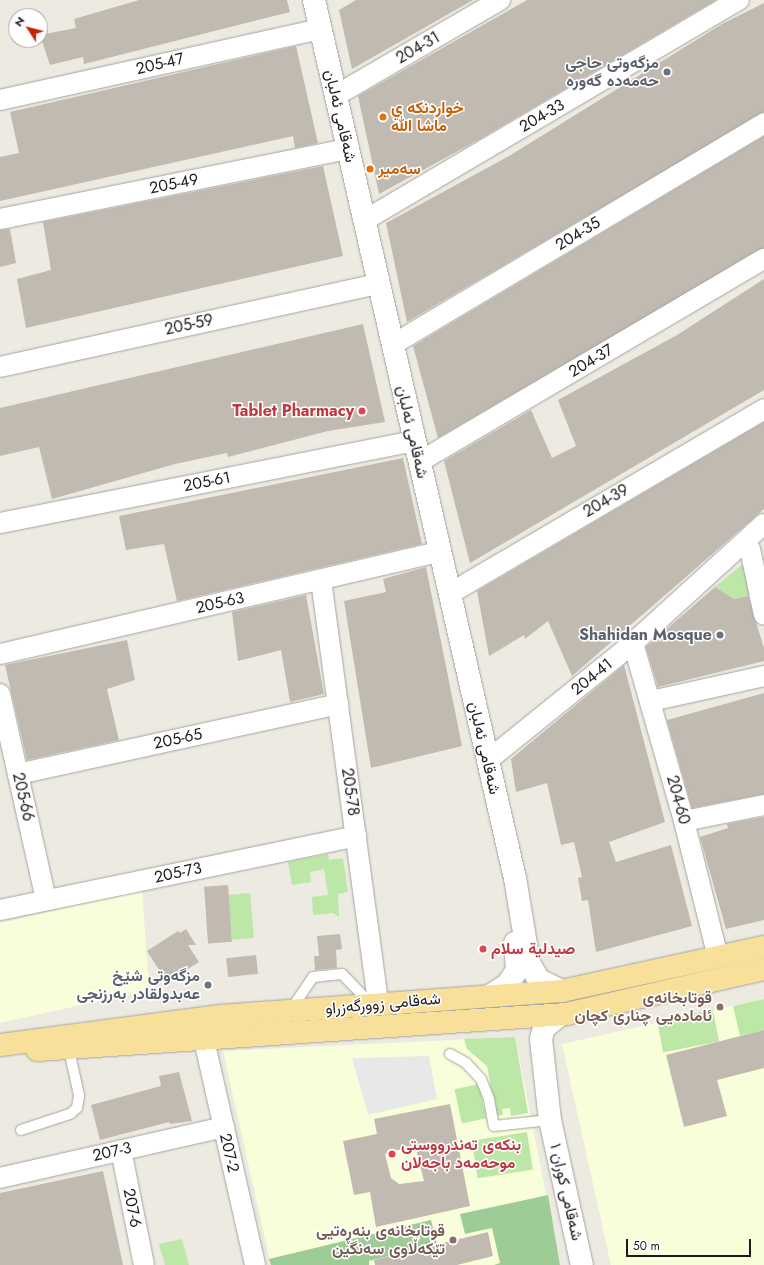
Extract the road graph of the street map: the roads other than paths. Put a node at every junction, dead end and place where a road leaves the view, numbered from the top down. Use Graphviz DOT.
graph roads {
  1 [pos="314,0"];
  2 [pos="500,0"];
  3 [pos="739,0"];
  4 [pos="320,29"];
  5 [pos="335,96"];
  6 [pos="0,100"];
  7 [pos="764,123"];
  8 [pos="348,148"];
  9 [pos="0,219"];
  10 [pos="365,220"];
  11 [pos="764,259"];
  12 [pos="378,284"];
  13 [pos="392,345"];
  14 [pos="0,366"];
  15 [pos="764,409"];
  16 [pos="414,441"];
  17 [pos="419,462"];
  18 [pos="0,523"];
  19 [pos="764,524"];
  20 [pos="749,549"];
  21 [pos="439,552"];
  22 [pos="322,580"];
  23 [pos="449,594"];
  24 [pos="764,616"];
  25 [pos="633,643"];
  26 [pos="0,654"];
  27 [pos="764,676"];
  28 [pos="0,694"];
  29 [pos="651,701"];
  30 [pos="338,704"];
  31 [pos="487,761"];
  32 [pos="18,774"];
  33 [pos="764,805"];
  34 [pos="684,821"];
  35 [pos="356,836"];
  36 [pos="511,865"];
  37 [pos="46,900"];
  38 [pos="0,910"];
  39 [pos="764,948"];
  40 [pos="718,957"];
  41 [pos="764,969"];
  42 [pos="562,991"];
  43 [pos="492,995"];
  44 [pos="375,1005"];
  45 [pos="289,1012"];
  46 [pos="560,1014"];
  47 [pos="499,1018"];
  48 [pos="204,1040"];
  49 [pos="0,1045"];
  50 [pos="69,1050"];
  51 [pos="0,1051"];
  52 [pos="450,1054"];
  53 [pos="550,1120"];
  54 [pos="224,1127"];
  55 [pos="21,1130"];
  56 [pos="121,1150"];
  57 [pos="1,1172"];
  58 [pos="144,1265"];
  59 [pos="255,1265"];
  60 [pos="582,1265"];
  1 -- 4 [label="street, شەقامی ئەلبان"];
  2 -- 5 [label="street, 204-31"];
  3 -- 10 [label="street, 204-33"];
  4 -- 5 [label="street, شەقامی ئەلبان"];
  4 -- 6 [label="street, 205-47"];
  5 -- 8 [label="street, شەقامی ئەلبان"];
  7 -- 13 [label="street, 204-35"];
  8 -- 9 [label="street, 205-49"];
  8 -- 10 [label="street, شەقامی ئەلبان"];
  10 -- 12 [label="street, شەقامی ئەلبان"];
  11 -- 17 [label="street, 204-37"];
  12 -- 13 [label="street, شەقامی ئەلبان"];
  12 -- 14 [label="street, 205-59"];
  13 -- 16 [label="street, شەقامی ئەلبان"];
  15 -- 23 [label="street, 204-39"];
  16 -- 17 [label="street, شەقامی ئەلبان"];
  16 -- 18 [label="street, 205-61"];
  17 -- 21 [label="street, شەقامی ئەلبان"];
  19 -- 20 [label="street, 204-41"];
  20 -- 24 [label="street"];
  20 -- 25 [label="street, 204-41"];
  21 -- 22 [label="street, 205-63"];
  21 -- 23 [label="street, شەقامی ئەلبان"];
  22 -- 26 [label="street, 205-63"];
  22 -- 30 [label="street, 205-78"];
  23 -- 31 [label="street, شەقامی ئەلبان"];
  25 -- 29 [label="street, 204-60"];
  25 -- 31 [label="street, 204-41"];
  27 -- 29 [label="street"];
  28 -- 32 [label="street, 205-66"];
  29 -- 34 [label="street, 204-60"];
  30 -- 32 [label="street, 205-65"];
  30 -- 35 [label="street, 205-78"];
  31 -- 36 [label="street, شەقامی ئەلبان"];
  32 -- 37 [label="street, 205-66"];
  33 -- 34 [label="street"];
  34 -- 40 [label="street, 204-60"];
  35 -- 37 [label="street, 205-73"];
  35 -- 44 [label="street, 205-78"];
  36 -- 42 [label="street, شەقامی ئەلبان"];
  36 -- 43 [label="street, شەقامی ئەلبان"];
  37 -- 38 [label="street, 205-73"];
  39 -- 40 [label="main road, شەقامی زوورگەزراو"];
  40 -- 42 [label="main road, شەقامی زوورگەزراو"];
  41 -- 46 [label="main road, شەقامی زوورگەزراو"];
  42 -- 43 [label="main road, شەقامی زوورگەزراو"];
  43 -- 44 [label="main road, شەقامی زوورگەزراو"];
  44 -- 45 [label="main road, شەقامی زوورگەزراو"];
  44 -- 45 [label="lane"];
  45 -- 49 [label="main road, شەقامی زوورگەزراو"];
  46 -- 47 [label="main road, شەقامی زوورگەزراو"];
  46 -- 53 [label="street, شەقامی کوران ١"];
  47 -- 48 [label="main road, شەقامی زوورگەزراو"];
  47 -- 53 [label="street, شەقامی کوران ١"];
  48 -- 50 [label="main road, شەقامی زوورگەزراو"];
  48 -- 54 [label="street, 207-2"];
  50 -- 51 [label="main road, شەقامی زوورگەزراو"];
  50 -- 55 [label="lane"];
  52 -- 53 [label="lane"];
  53 -- 60 [label="street, شەقامی کوران ١"];
  54 -- 56 [label="street, 207-3"];
  54 -- 59 [label="street, 207-2"];
  56 -- 57 [label="street, 207-3"];
  56 -- 58 [label="street, 207-6"];
}
